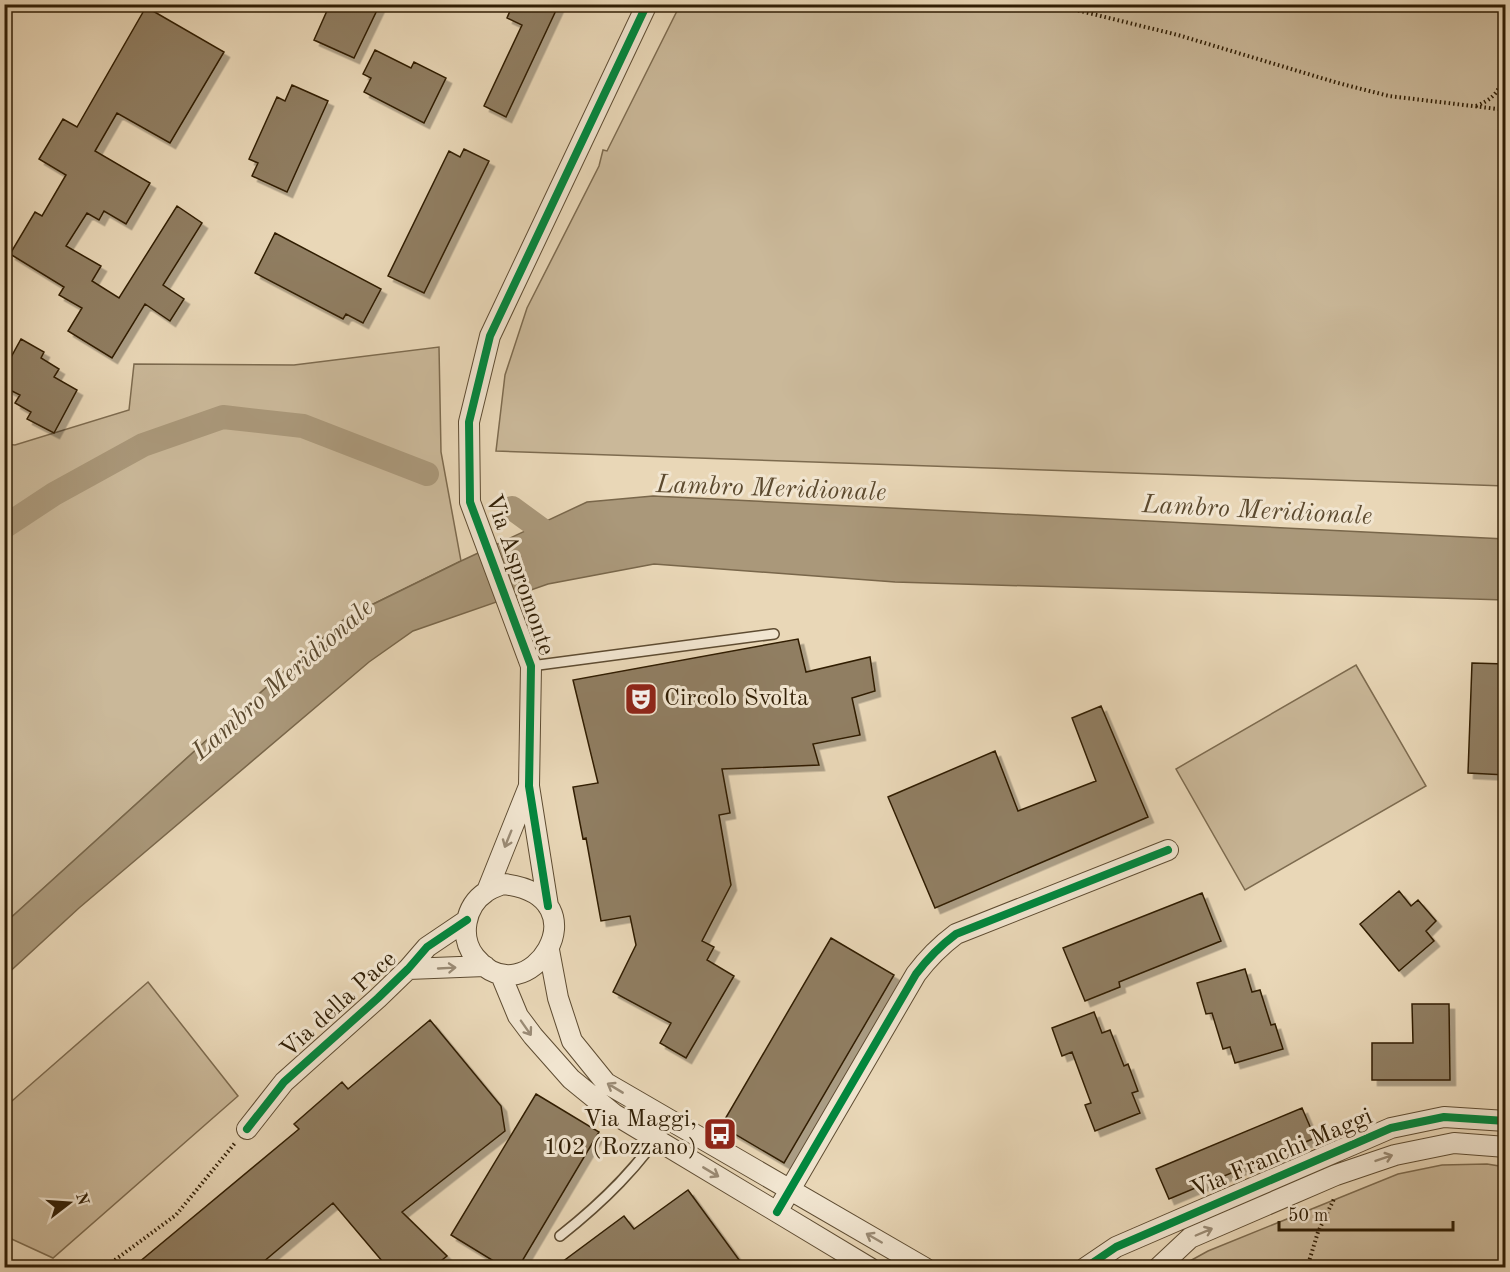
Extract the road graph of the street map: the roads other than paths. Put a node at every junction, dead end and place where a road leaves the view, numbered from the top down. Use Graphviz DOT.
graph roads {
  1 [pos="647,4"];
  2 [pos="774,634"];
  3 [pos="531,666"];
  4 [pos="529,786"];
  5 [pos="1168,850"];
  6 [pos="487,891"];
  7 [pos="548,906"];
  8 [pos="467,920"];
  9 [pos="549,951"];
  10 [pos="408,969"];
  11 [pos="493,970"];
  12 [pos="669,1120"];
  13 [pos="1506,1121"];
  14 [pos="247,1129"];
  15 [pos="657,1140"];
  16 [pos="1506,1147"];
  17 [pos="790,1190"];
  18 [pos="777,1212"];
  19 [pos="560,1236"];
  20 [pos="870,1268"];
  21 [pos="925,1268"];
  22 [pos="1085,1268"];
  23 [pos="1158,1268"];
  1 -- 3 [label="street, Via Aspromonte"];
  2 -- 3 [label="lane"];
  3 -- 4 [label="street, Via Aspromonte"];
  4 -- 6 [label="street, Via Aspromonte, one-way"];
  4 -- 7 [label="street, Via Aspromonte"];
  5 -- 17 [label="street"];
  6 -- 7 [label="street"];
  6 -- 8 [label="street"];
  7 -- 9 [label="street"];
  8 -- 10 [label="street, Via della Pace"];
  8 -- 11 [label="street"];
  9 -- 11 [label="street"];
  12 -- 9 [label="street, one-way"];
  10 -- 11 [label="street, Via della Pace, one-way"];
  10 -- 14 [label="street, Via della Pace"];
  11 -- 15 [label="street, one-way"];
  12 -- 15 [label="lane"];
  12 -- 17 [label="street"];
  13 -- 22 [label="street, Via Franchi Maggi"];
  15 -- 18 [label="street, one-way"];
  15 -- 19 [label="lane"];
  23 -- 16 [label="street, Via Franchi Maggi, one-way"];
  17 -- 18 [label="street"];
  21 -- 17 [label="street, one-way"];
  18 -- 20 [label="street"];
}
